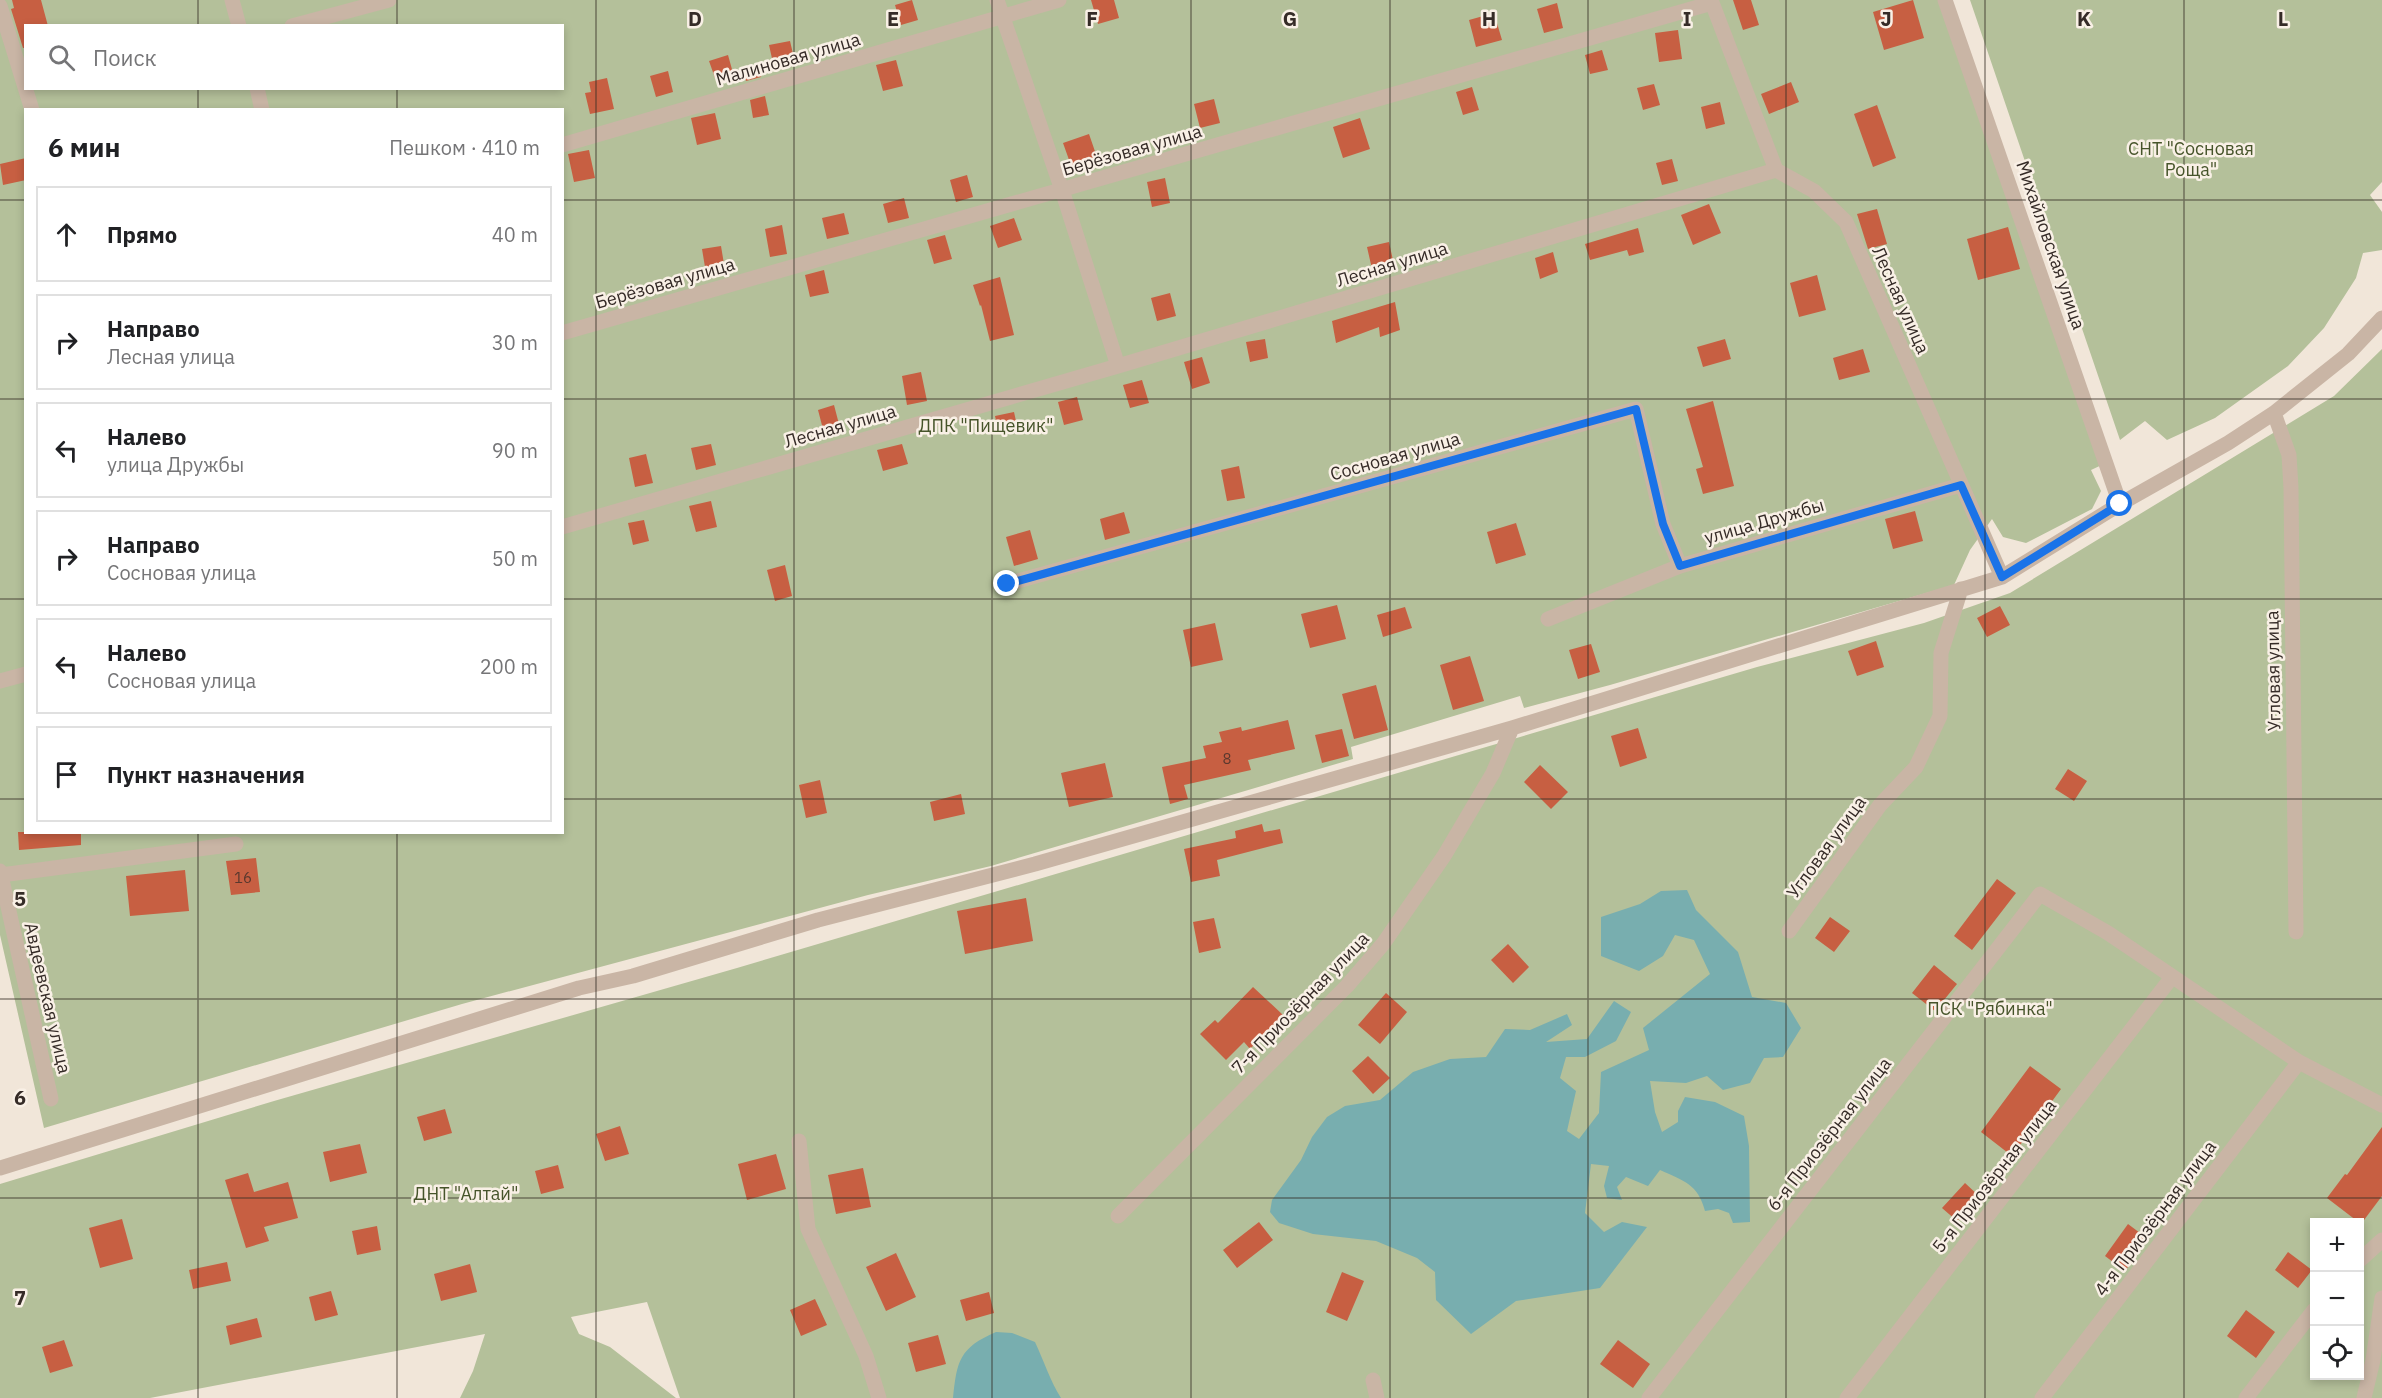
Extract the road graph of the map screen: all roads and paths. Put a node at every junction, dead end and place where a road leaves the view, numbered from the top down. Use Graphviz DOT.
graph roads {
  1 [pos="232,0"];
  2 [pos="389,0"];
  3 [pos="997,0"];
  4 [pos="1059,0"];
  5 [pos="1945,0"];
  6 [pos="1712,1"];
  7 [pos="0,6"];
  8 [pos="1002,17"];
  9 [pos="238,24"];
  10 [pos="299,24"];
  11 [pos="24,84"];
  12 [pos="26,90"];
  13 [pos="257,90"];
  14 [pos="31,108"];
  15 [pos="262,108"];
  16 [pos="564,144"];
  17 [pos="1776,170"];
  18 [pos="1062,190"];
  19 [pos="2382,318"];
  20 [pos="564,332"];
  21 [pos="1118,366"];
  22 [pos="2274,413"];
  23 [pos="1961,485"];
  24 [pos="2120,504"];
  25 [pos="564,526"];
  26 [pos="1680,566"];
  27 [pos="2002,577"];
  28 [pos="1007,584"];
  29 [pos="1961,589"];
  30 [pos="1548,619"];
  31 [pos="24,675"];
  32 [pos="0,681"];
  33 [pos="1512,728"];
  34 [pos="236,844"];
  35 [pos="0,873"];
  36 [pos="1789,931"];
  37 [pos="2296,932"];
  38 [pos="2172,977"];
  39 [pos="2299,1062"];
  40 [pos="51,1100"];
  41 [pos="2382,1105"];
  42 [pos="799,1141"];
  43 [pos="0,1167"];
  44 [pos="1118,1216"];
  45 [pos="2382,1240"];
  46 [pos="2364,1256"];
  47 [pos="2382,1298"];
  48 [pos="2310,1315"];
  49 [pos="1373,1380"];
  50 [pos="879,1398"];
  51 [pos="1377,1398"];
  52 [pos="1649,1398"];
  53 [pos="1847,1398"];
  54 [pos="2042,1398"];
  55 [pos="2246,1398"];
  56 [pos="2364,1398"];
  1 -- 9 [label="street"];
  2 -- 10 [label="street"];
  3 -- 8 [label="street"];
  4 -- 8 [label="street, Малиновая улица"];
  5 -- 24 [label="street, Михайловская улица"];
  6 -- 17 [label="street"];
  6 -- 18 [label="street, Берёзовая улица"];
  7 -- 11 [label="street"];
  8 -- 16 [label="street, Малиновая улица"];
  8 -- 18 [label="street"];
  12 -- 14 [label="street"];
  13 -- 15 [label="street"];
  17 -- 21 [label="street, Лесная улица"];
  17 -- 23 [label="street, Лесная улица"];
  18 -- 20 [label="street, Берёзовая улица"];
  18 -- 21 [label="street"];
  19 -- 22 [label="street"];
  21 -- 25 [label="street, Лесная улица"];
  22 -- 24 [label="street"];
  22 -- 37 [label="street, Угловая улица"];
  23 -- 26 [label="street, улица Дружбы"];
  23 -- 27 [label="street, Лесная улица"];
  24 -- 27 [label="street"];
  26 -- 28 [label="street, Сосновая улица"];
  26 -- 30 [label="street, улица Дружбы"];
  27 -- 29 [label="street"];
  29 -- 33 [label="street"];
  29 -- 36 [label="street, Угловая улица"];
  31 -- 32 [label="street"];
  33 -- 43 [label="street"];
  33 -- 44 [label="street, 7-я Приозёрная улица"];
  34 -- 35 [label="street"];
  35 -- 40 [label="street, Авдеевская улица"];
  38 -- 39 [label="street"];
  38 -- 52 [label="street, 6-я Приозёрная улица"];
  38 -- 53 [label="street, 5-я Приозёрная улица"];
  39 -- 41 [label="street"];
  39 -- 54 [label="street, 4-я Приозёрная улица"];
  42 -- 50 [label="street"];
  45 -- 46 [label="street"];
  47 -- 56 [label="street"];
  48 -- 55 [label="street"];
  49 -- 51 [label="street"];
}
